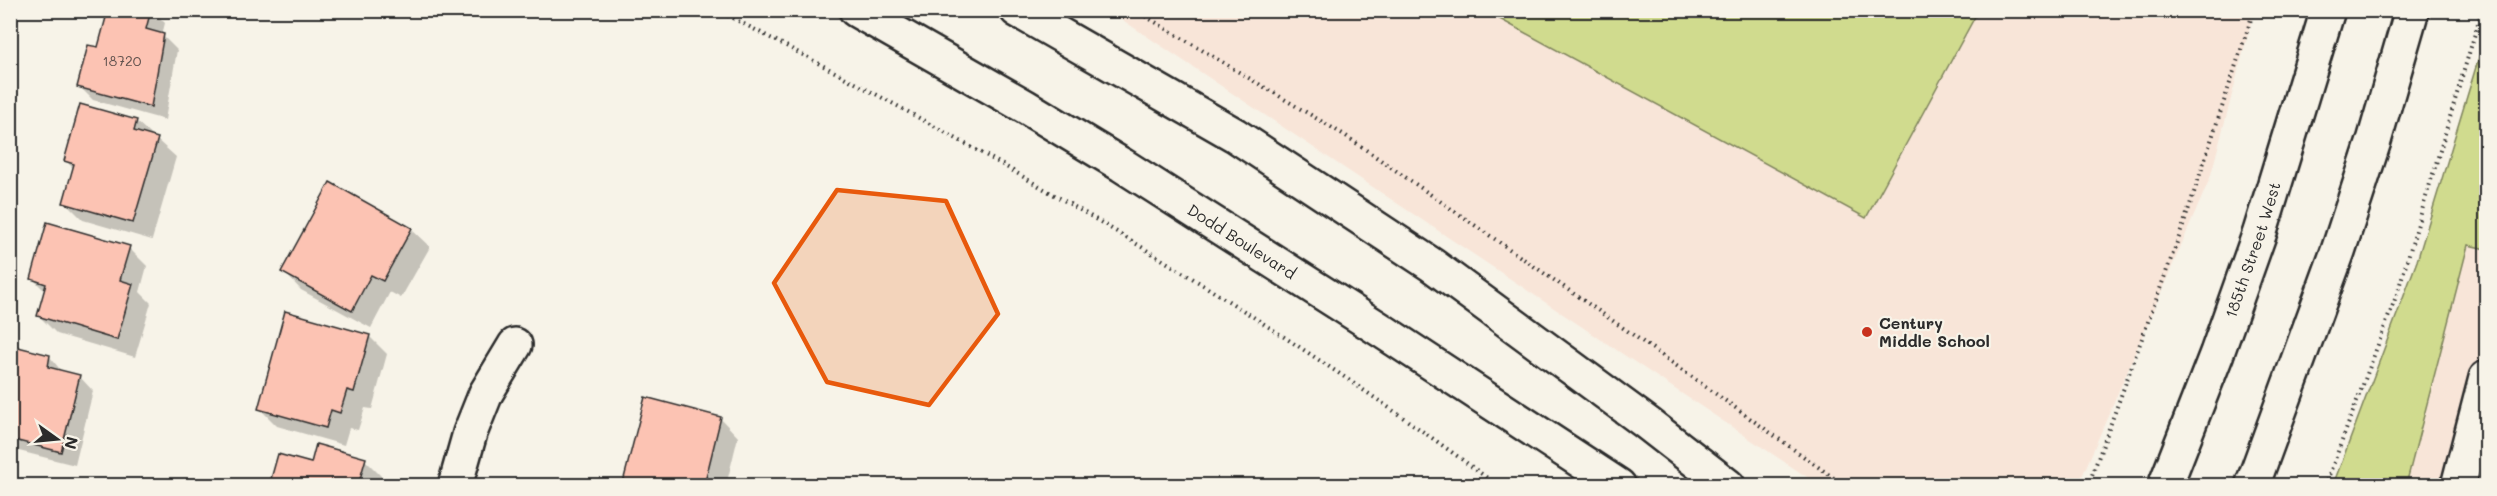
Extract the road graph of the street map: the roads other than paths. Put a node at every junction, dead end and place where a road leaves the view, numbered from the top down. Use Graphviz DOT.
graph roads {
  1 [pos="856,10"];
  2 [pos="1017,10"];
  3 [pos="2328,10"];
  4 [pos="2412,10"];
  5 [pos="515,345"];
  6 [pos="2487,378"];
  7 [pos="455,486"];
  8 [pos="1619,486"];
  9 [pos="1728,486"];
  10 [pos="2165,486"];
  11 [pos="2252,486"];
  12 [pos="2458,486"];
  1 -- 8 [label="main road, Dodd Boulevard"];
  2 -- 9 [label="main road"];
  3 -- 10 [label="main road, 185th Street West"];
  4 -- 11 [label="main road"];
  5 -- 7 [label="main road"];
  6 -- 12 [label="main road"];
}
